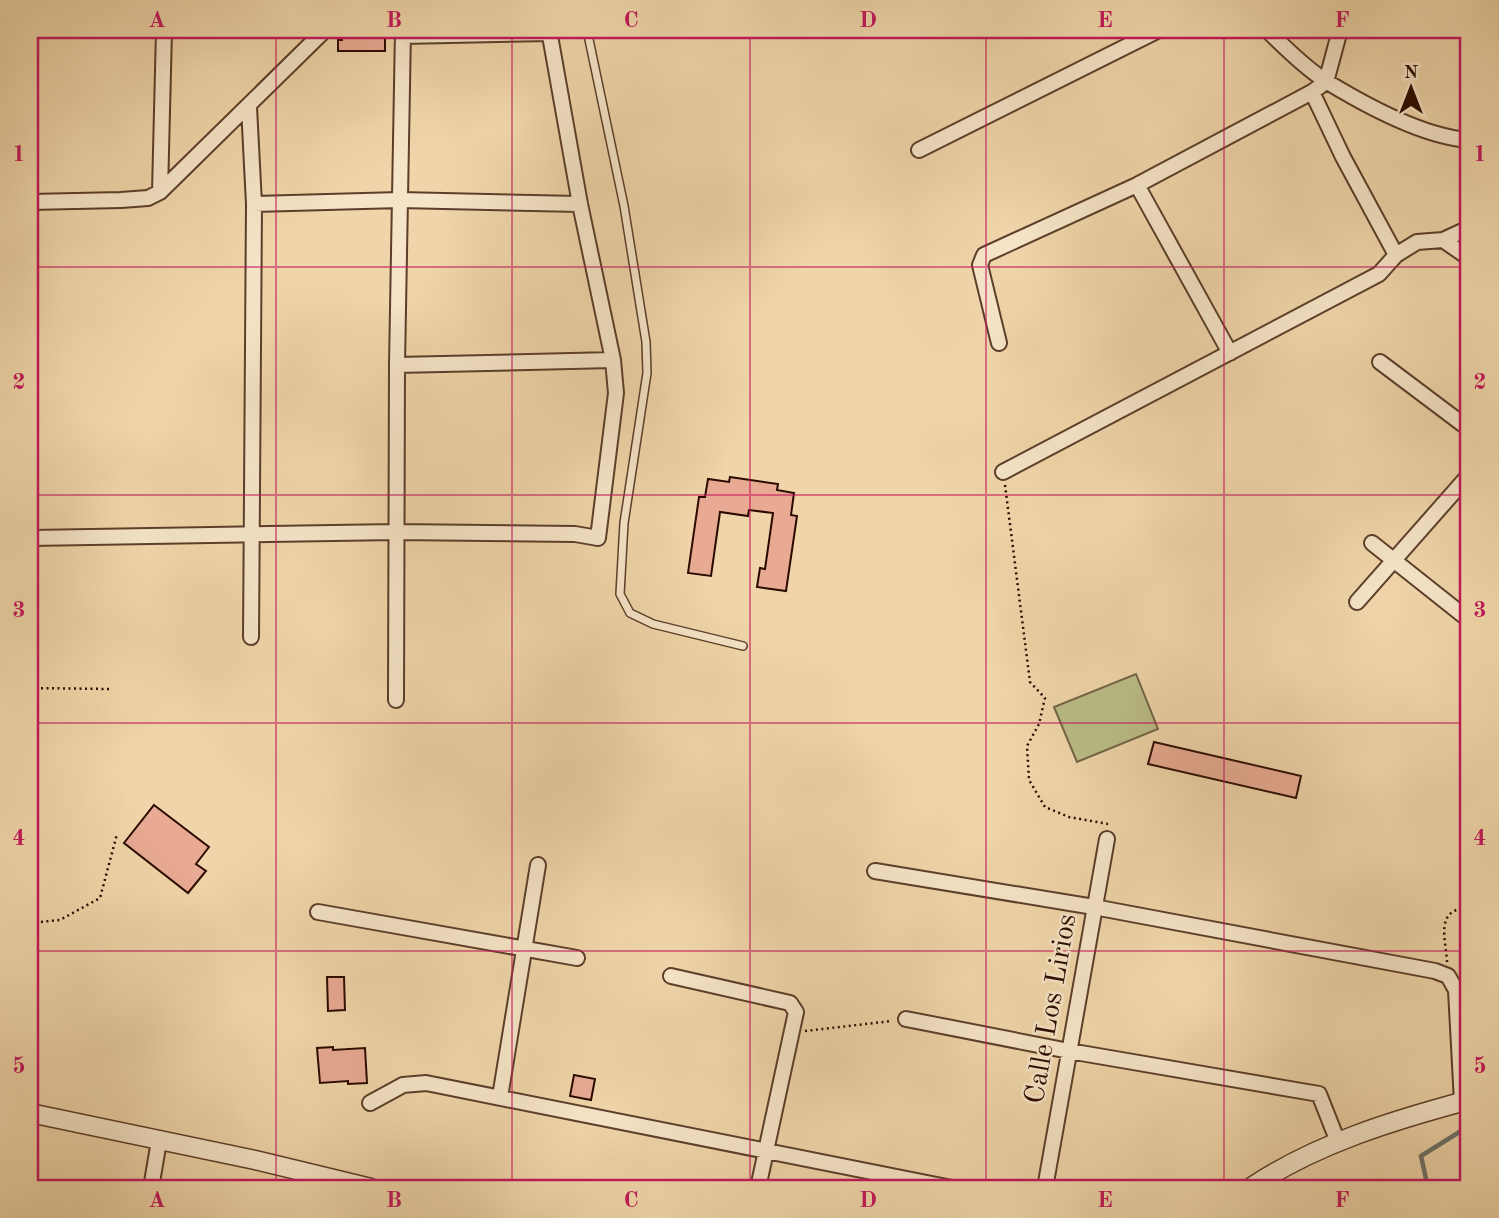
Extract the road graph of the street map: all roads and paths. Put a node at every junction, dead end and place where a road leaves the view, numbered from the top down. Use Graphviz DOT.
graph roads {
  1 [pos="164,30"];
  2 [pos="325,30"];
  3 [pos="587,30"];
  4 [pos="1159,30"];
  5 [pos="1267,30"];
  6 [pos="1340,30"];
  7 [pos="549,31"];
  8 [pos="402,33"];
  9 [pos="1326,82"];
  10 [pos="1312,92"];
  11 [pos="249,107"];
  12 [pos="1469,140"];
  13 [pos="919,150"];
  14 [pos="1137,185"];
  15 [pos="160,192"];
  16 [pos="400,200"];
  17 [pos="30,202"];
  18 [pos="254,204"];
  19 [pos="580,204"];
  20 [pos="1469,228"];
  21 [pos="1443,240"];
  22 [pos="1396,255"];
  23 [pos="1469,258"];
  24 [pos="999,343"];
  25 [pos="1230,354"];
  26 [pos="613,360"];
  27 [pos="1380,362"];
  28 [pos="397,365"];
  29 [pos="1469,429"];
  30 [pos="1003,472"];
  31 [pos="1469,475"];
  32 [pos="396,532"];
  33 [pos="253,534"];
  34 [pos="30,538"];
  35 [pos="1372,543"];
  36 [pos="1395,561"];
  37 [pos="1357,602"];
  38 [pos="1469,620"];
  39 [pos="251,637"];
  40 [pos="743,646"];
  41 [pos="30,688"];
  42 [pos="111,688"];
  43 [pos="396,700"];
  44 [pos="117,834"];
  45 [pos="1107,839"];
  46 [pos="538,865"];
  47 [pos="876,870"];
  48 [pos="1094,907"];
  49 [pos="1465,908"];
  50 [pos="318,912"];
  51 [pos="30,923"];
  52 [pos="577,958"];
  53 [pos="671,976"];
  54 [pos="1448,976"];
  55 [pos="906,1019"];
  56 [pos="792,1032"];
  57 [pos="1069,1051"];
  58 [pos="500,1097"];
  59 [pos="1466,1101"];
  60 [pos="370,1103"];
  61 [pos="30,1113"];
  62 [pos="159,1141"];
  63 [pos="1338,1142"];
  64 [pos="767,1150"];
  65 [pos="1267,1177"];
  66 [pos="151,1188"];
  67 [pos="371,1188"];
  68 [pos="758,1188"];
  69 [pos="952,1188"];
  70 [pos="1045,1188"];
  71 [pos="1250,1188"];
  72 [pos="1282,1188"];
  1 -- 15 [label="street"];
  2 -- 11 [label="street"];
  3 -- 40 [label="lane"];
  4 -- 13 [label="street"];
  5 -- 9 [label="street"];
  6 -- 9 [label="street"];
  7 -- 8 [label="street"];
  7 -- 19 [label="street"];
  8 -- 16 [label="street"];
  9 -- 10 [label="street"];
  9 -- 12 [label="street"];
  10 -- 14 [label="street"];
  10 -- 22 [label="street"];
  11 -- 15 [label="street"];
  11 -- 18 [label="street"];
  14 -- 24 [label="street"];
  14 -- 25 [label="street"];
  15 -- 17 [label="street"];
  16 -- 18 [label="street"];
  16 -- 19 [label="street"];
  16 -- 28 [label="street"];
  18 -- 33 [label="street"];
  19 -- 26 [label="street"];
  20 -- 21 [label="street"];
  21 -- 22 [label="street"];
  21 -- 23 [label="street"];
  22 -- 25 [label="street"];
  25 -- 30 [label="street"];
  26 -- 28 [label="street"];
  26 -- 32 [label="street"];
  27 -- 29 [label="street"];
  28 -- 32 [label="street"];
  30 -- 45 [label="path"];
  31 -- 36 [label="street"];
  32 -- 33 [label="street"];
  32 -- 43 [label="street"];
  33 -- 34 [label="street"];
  33 -- 39 [label="street"];
  35 -- 36 [label="street"];
  36 -- 37 [label="street"];
  36 -- 38 [label="street"];
  41 -- 42 [label="path"];
  44 -- 51 [label="path"];
  45 -- 48 [label="street, Calle Los Lirios"];
  46 -- 58 [label="street"];
  47 -- 48 [label="street"];
  48 -- 54 [label="street"];
  48 -- 57 [label="street, Calle Los Lirios"];
  49 -- 54 [label="path"];
  50 -- 52 [label="street"];
  53 -- 56 [label="street"];
  54 -- 59 [label="street"];
  55 -- 56 [label="path"];
  55 -- 57 [label="street"];
  56 -- 64 [label="street"];
  57 -- 63 [label="street"];
  57 -- 70 [label="street, Calle Los Lirios"];
  58 -- 60 [label="street"];
  58 -- 64 [label="street"];
  59 -- 63 [label="street"];
  61 -- 62 [label="street"];
  62 -- 66 [label="street"];
  62 -- 67 [label="street"];
  63 -- 65 [label="street"];
  64 -- 68 [label="street"];
  64 -- 69 [label="street"];
  65 -- 71 [label="street"];
  65 -- 72 [label="street"];
}
